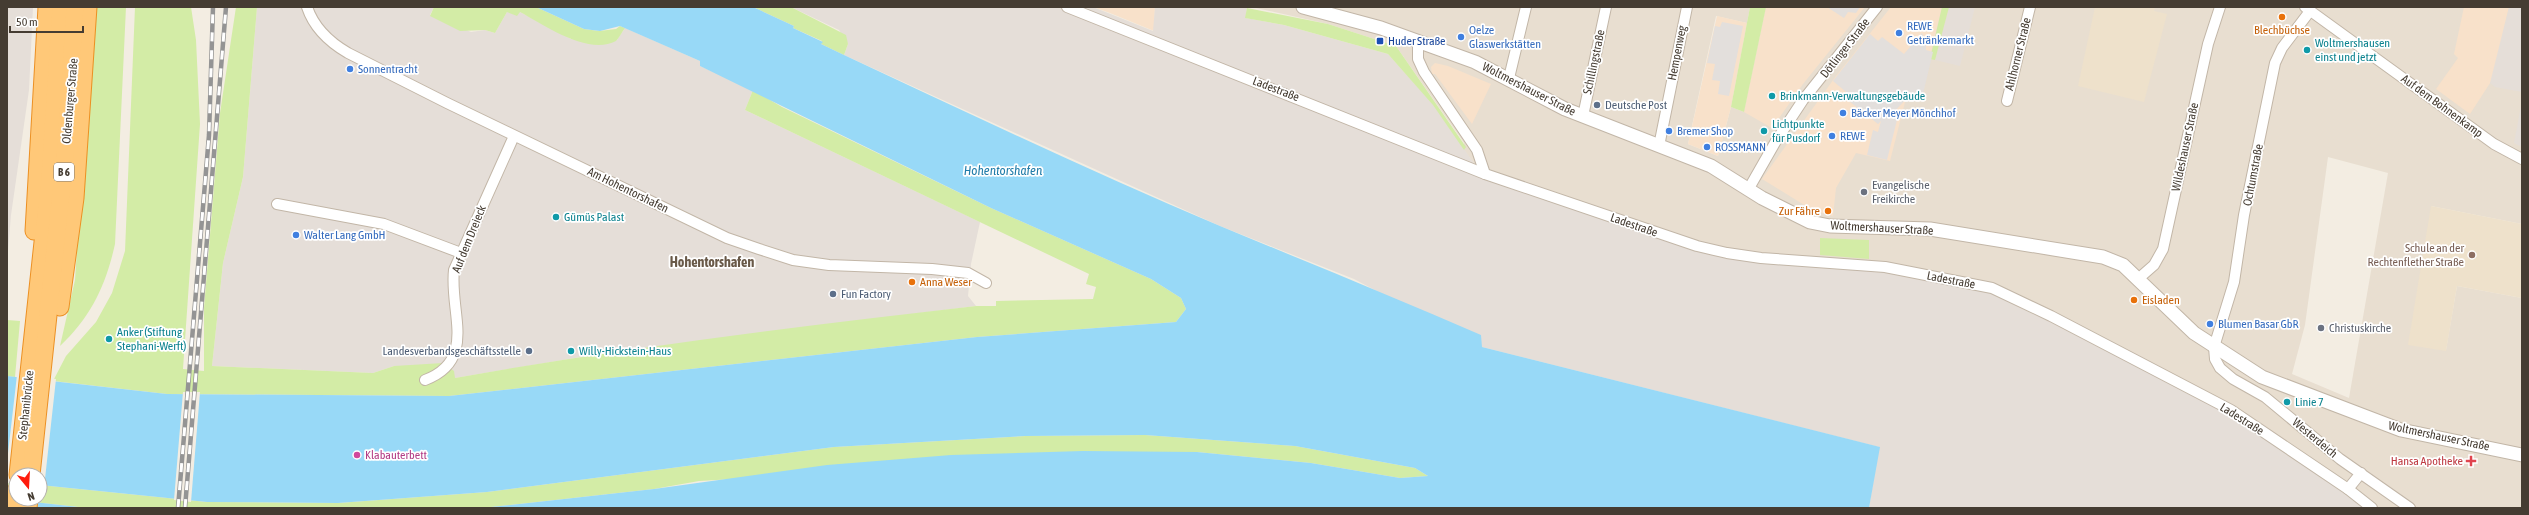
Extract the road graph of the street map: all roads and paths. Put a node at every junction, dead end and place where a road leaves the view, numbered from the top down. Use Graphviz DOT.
graph roads {
  1 [pos="47,7"];
  2 [pos="61,7"];
  3 [pos="75,7"];
  4 [pos="88,7"];
  5 [pos="307,7"];
  6 [pos="1067,7"];
  7 [pos="1303,7"];
  8 [pos="1526,7"];
  9 [pos="1606,7"];
  10 [pos="1687,7"];
  11 [pos="1876,7"];
  12 [pos="2030,7"];
  13 [pos="2220,7"];
  14 [pos="2308,9"];
  15 [pos="1333,10"];
  16 [pos="1418,41"];
  17 [pos="1509,78"];
  18 [pos="2007,101"];
  19 [pos="1583,116"];
  20 [pos="514,136"];
  21 [pos="1659,146"];
  22 [pos="2522,159"];
  23 [pos="1485,174"];
  24 [pos="1748,190"];
  25 [pos="277,204"];
  26 [pos="461,253"];
  27 [pos="2138,279"];
  28 [pos="986,283"];
  29 [pos="44,340"];
  30 [pos="2214,347"];
  31 [pos="425,380"];
  32 [pos="2522,455"];
  33 [pos="20,467"];
  34 [pos="32,467"];
  35 [pos="2360,473"];
  36 [pos="2348,489"];
  37 [pos="2372,508"];
  38 [pos="2410,508"];
  1 -- 29 [label="highway"];
  2 -- 29 [label="highway, Oldenburger Straße / B 6"];
  3 -- 29 [label="highway, Oldenburger Straße / B 6"];
  4 -- 29 [label="highway"];
  5 -- 20 [label="street, Am Hohentorshafen"];
  6 -- 23 [label="street, Ladestraße"];
  7 -- 15 [label="street, Woltmershauser Straße"];
  8 -- 17 [label="street"];
  9 -- 19 [label="street, Schillingstraße"];
  10 -- 21 [label="street, Hempenweg"];
  11 -- 24 [label="street, Dötlinger Straße"];
  12 -- 18 [label="street, Ahlhorner Straße"];
  13 -- 27 [label="street, Wildeshauser Straße"];
  14 -- 22 [label="street, Auf dem Bohnenkamp"];
  14 -- 30 [label="street, Ochtumstraße"];
  15 -- 16 [label="street, Woltmershauser Straße"];
  16 -- 17 [label="street, Woltmershauser Straße"];
  16 -- 23 [label="street"];
  17 -- 19 [label="street, Woltmershauser Straße"];
  19 -- 21 [label="street, Woltmershauser Straße"];
  20 -- 26 [label="street, Auf dem Dreieck"];
  20 -- 28 [label="street, Am Hohentorshafen"];
  21 -- 24 [label="street, Woltmershauser Straße"];
  23 -- 36 [label="street, Ladestraße"];
  24 -- 27 [label="street, Woltmershauser Straße"];
  25 -- 26 [label="street"];
  26 -- 31 [label="street, Auf dem Dreieck"];
  27 -- 30 [label="street, Woltmershauser Straße"];
  29 -- 33 [label="highway, Stephanibrücke / B 6"];
  29 -- 34 [label="highway, Stephanibrücke / B 6"];
  30 -- 32 [label="street, Woltmershauser Straße"];
  30 -- 35 [label="street, Westerdeich"];
  35 -- 36 [label="street"];
  35 -- 38 [label="street, Westerdeich"];
  36 -- 37 [label="street, Ladestraße"];
}
